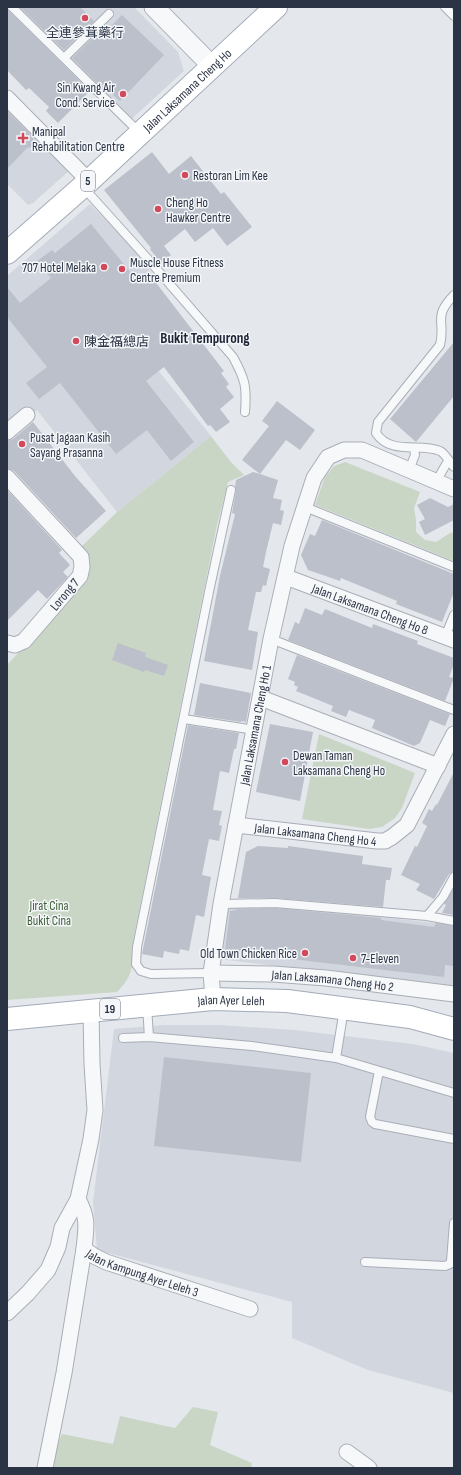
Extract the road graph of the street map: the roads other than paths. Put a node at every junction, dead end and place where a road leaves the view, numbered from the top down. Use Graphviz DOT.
graph roads {
  1 [pos="12,7"];
  2 [pos="154,7"];
  3 [pos="445,7"];
  4 [pos="268,10"];
  5 [pos="109,14"];
  6 [pos="454,16"];
  7 [pos="64,58"];
  8 [pos="213,67"];
  9 [pos="7,98"];
  10 [pos="140,133"];
  11 [pos="86,183"];
  12 [pos="7,253"];
  13 [pos="454,295"];
  14 [pos="245,412"];
  15 [pos="27,415"];
  16 [pos="7,432"];
  17 [pos="414,448"];
  18 [pos="451,464"];
  19 [pos="410,470"];
  20 [pos="7,477"];
  21 [pos="438,482"];
  22 [pos="454,488"];
  23 [pos="231,490"];
  24 [pos="305,508"];
  25 [pos="454,567"];
  26 [pos="286,577"];
  27 [pos="454,615"];
  28 [pos="271,639"];
  29 [pos="450,639"];
  30 [pos="7,643"];
  31 [pos="261,698"];
  32 [pos="454,710"];
  33 [pos="184,719"];
  34 [pos="255,730"];
  35 [pos="454,734"];
  36 [pos="438,766"];
  37 [pos="236,825"];
  38 [pos="454,877"];
  39 [pos="221,904"];
  40 [pos="427,916"];
  41 [pos="454,921"];
  42 [pos="210,973"];
  43 [pos="454,994"];
  44 [pos="213,999"];
  45 [pos="147,1005"];
  46 [pos="344,1008"];
  47 [pos="91,1011"];
  48 [pos="7,1019"];
  49 [pos="454,1029"];
  50 [pos="149,1037"];
  51 [pos="123,1038"];
  52 [pos="336,1058"];
  53 [pos="379,1071"];
  54 [pos="454,1093"];
  55 [pos="454,1139"];
  56 [pos="78,1199"];
  57 [pos="454,1223"];
  58 [pos="84,1249"];
  59 [pos="365,1262"];
  60 [pos="250,1309"];
  61 [pos="7,1313"];
  62 [pos="347,1452"];
  63 [pos="45,1468"];
  64 [pos="369,1468"];
  1 -- 7 [label="lane"];
  2 -- 8 [label="street"];
  3 -- 6 [label="lane"];
  4 -- 8 [label="main road, Jalan Laksamana Cheng Ho / 5"];
  5 -- 7 [label="lane"];
  7 -- 10 [label="lane"];
  8 -- 10 [label="main road, Jalan Laksamana Cheng Ho / 5"];
  9 -- 11 [label="street"];
  10 -- 11 [label="main road, Jalan Laksamana Cheng Ho / 5"];
  11 -- 12 [label="main road, Jalan Laksamana Cheng Ho / 5"];
  11 -- 14 [label="lane"];
  13 -- 17 [label="lane"];
  15 -- 16 [label="street"];
  17 -- 18 [label="lane"];
  17 -- 19 [label="lane"];
  18 -- 21 [label="lane"];
  19 -- 21 [label="street"];
  19 -- 24 [label="street, Jalan Laksamana Cheng Ho 1"];
  20 -- 30 [label="street, Lorong 7"];
  21 -- 22 [label="street"];
  23 -- 33 [label="lane"];
  24 -- 25 [label="lane"];
  24 -- 26 [label="street, Jalan Laksamana Cheng Ho 1"];
  26 -- 28 [label="street, Jalan Laksamana Cheng Ho 1"];
  26 -- 29 [label="street, Jalan Laksamana Cheng Ho 8"];
  27 -- 29 [label="lane"];
  28 -- 31 [label="street, Jalan Laksamana Cheng Ho 1"];
  28 -- 32 [label="lane"];
  31 -- 34 [label="street, Jalan Laksamana Cheng Ho 1"];
  31 -- 36 [label="street"];
  33 -- 34 [label="lane"];
  33 -- 42 [label="lane"];
  34 -- 37 [label="street, Jalan Laksamana Cheng Ho 1"];
  35 -- 36 [label="street, Jalan Laksamana Cheng Ho 4"];
  36 -- 37 [label="street, Jalan Laksamana Cheng Ho 4"];
  37 -- 39 [label="street, Jalan Laksamana Cheng Ho 1"];
  38 -- 40 [label="lane"];
  39 -- 40 [label="lane"];
  39 -- 42 [label="street, Jalan Laksamana Cheng Ho 1"];
  40 -- 41 [label="lane"];
  42 -- 43 [label="street, Jalan Laksamana Cheng Ho 2"];
  42 -- 44 [label="street, Jalan Laksamana Cheng Ho 1"];
  44 -- 45 [label="main road, Jalan Ayer Leleh / 19"];
  44 -- 46 [label="main road, Jalan Ayer Leleh / 19"];
  45 -- 47 [label="main road, Jalan Ayer Leleh / 19"];
  45 -- 50 [label="lane"];
  46 -- 49 [label="main road, Jalan Ayer Leleh / 19"];
  46 -- 52 [label="lane"];
  47 -- 48 [label="main road, Jalan Ayer Leleh / 19"];
  47 -- 56 [label="street"];
  50 -- 51 [label="lane"];
  50 -- 52 [label="lane"];
  52 -- 53 [label="lane"];
  53 -- 54 [label="lane"];
  53 -- 55 [label="lane"];
  56 -- 58 [label="street, Jalan Kampung Ayer Leleh 3"];
  56 -- 61 [label="street"];
  57 -- 59 [label="lane"];
  58 -- 60 [label="street, Jalan Kampung Ayer Leleh 3"];
  58 -- 63 [label="street"];
  62 -- 64 [label="street"];
}
